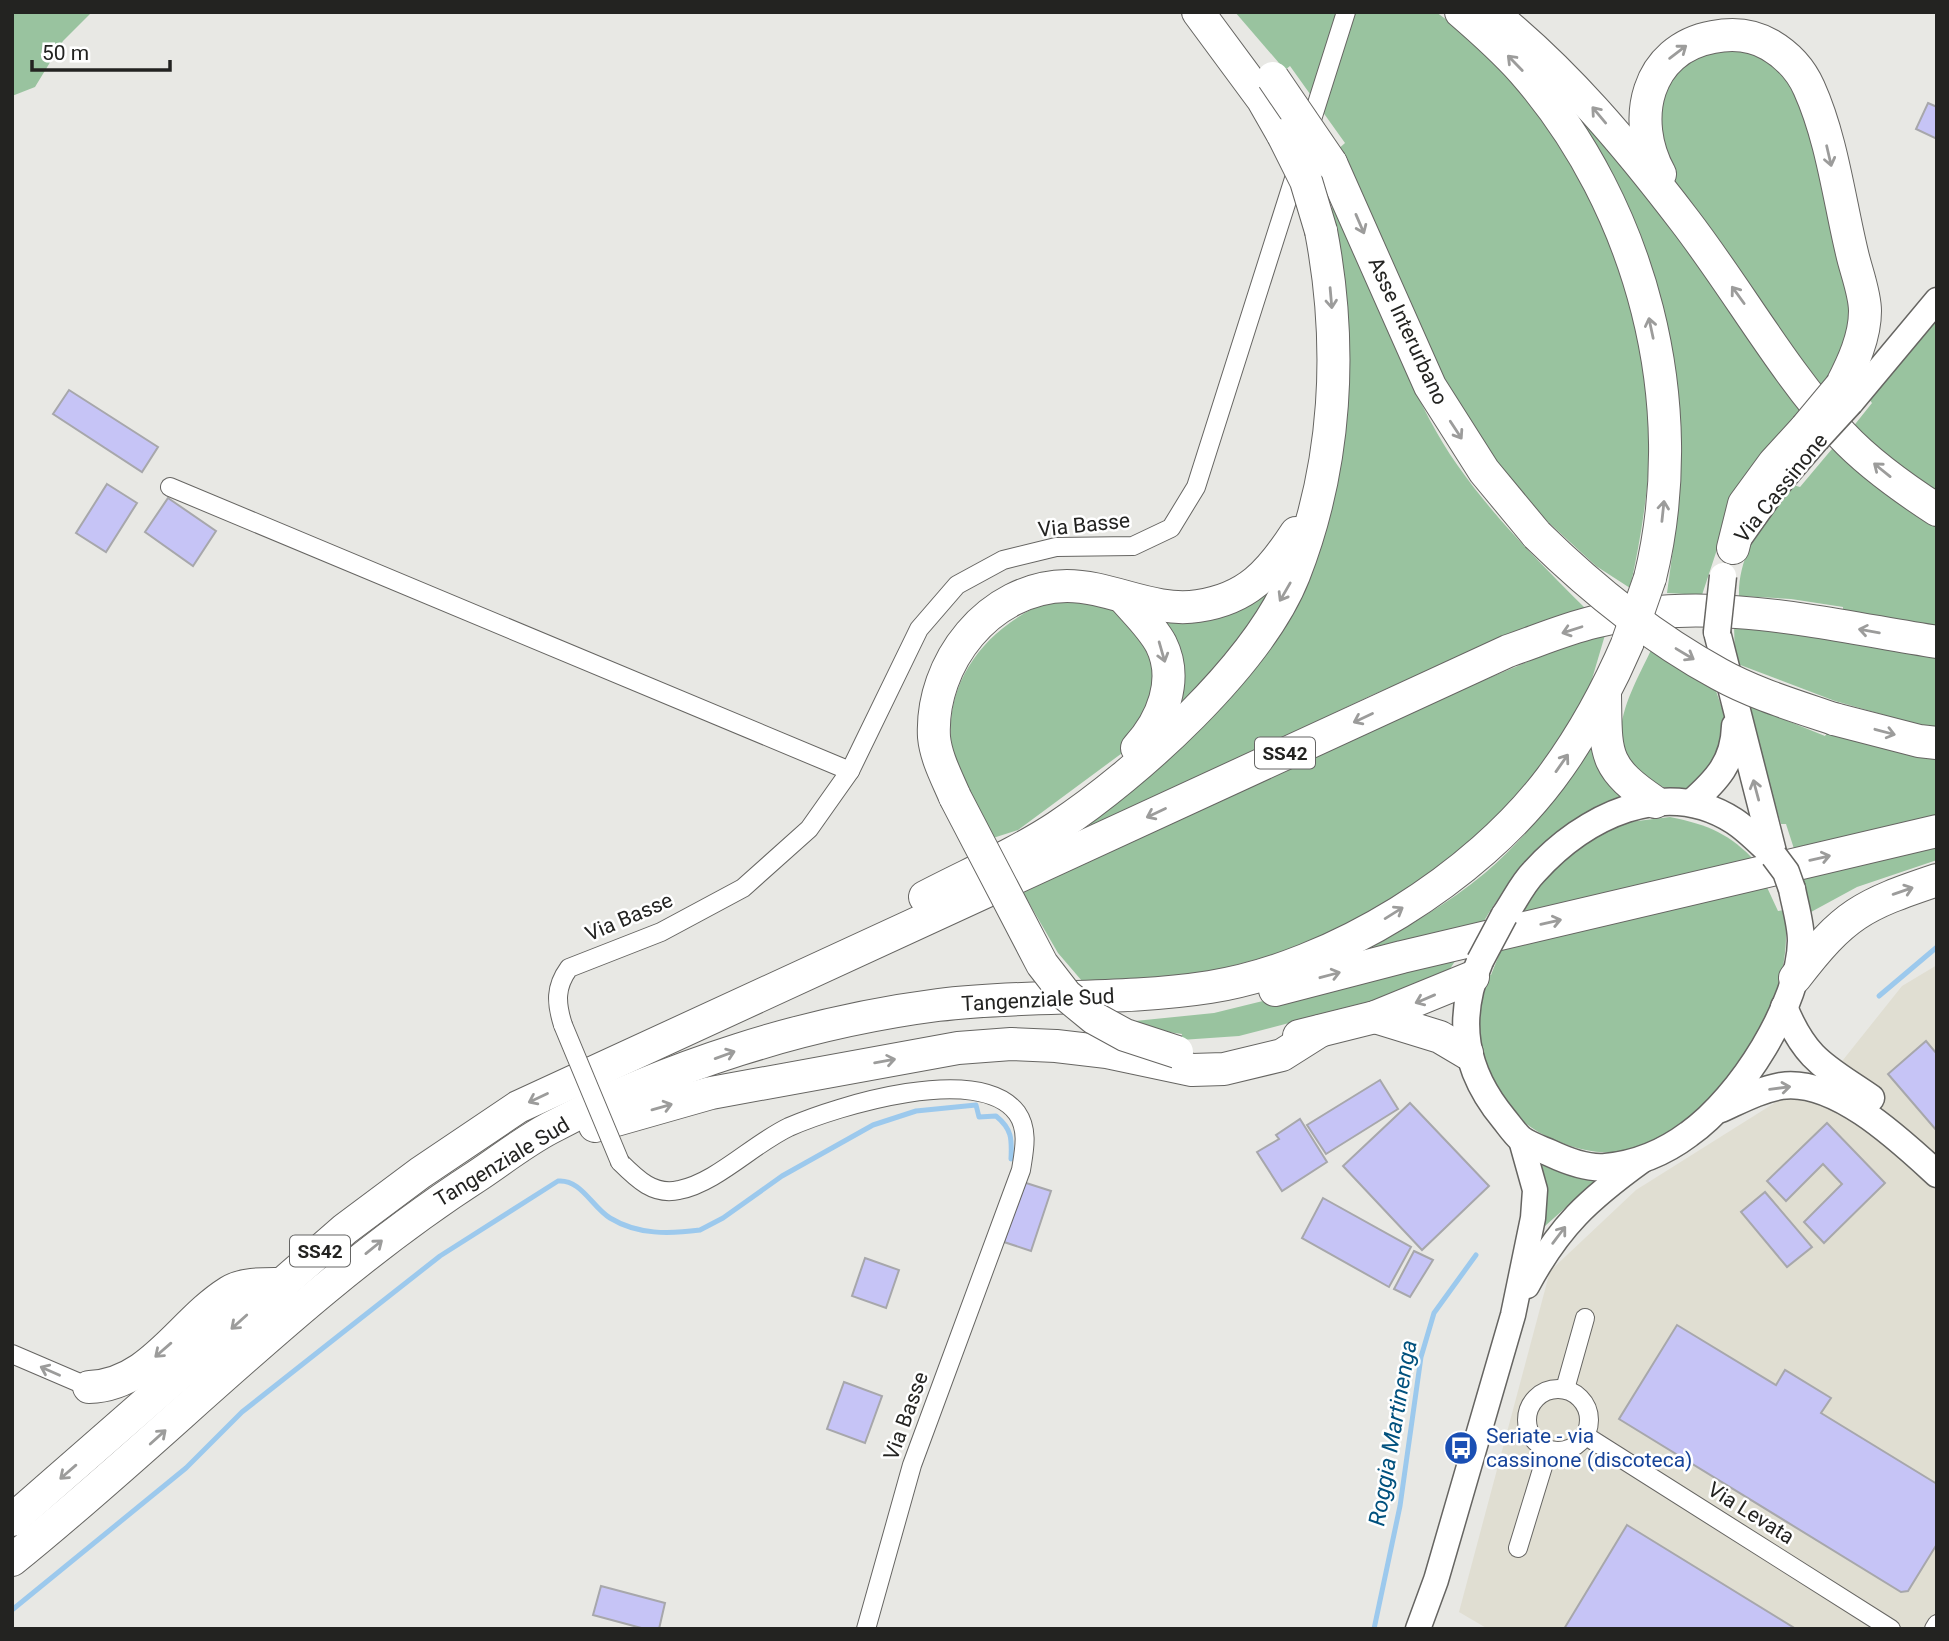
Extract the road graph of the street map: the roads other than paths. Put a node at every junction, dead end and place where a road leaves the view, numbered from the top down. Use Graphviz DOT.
graph roads {
  1 [pos="1198,12"];
  2 [pos="1218,12"];
  3 [pos="1346,12"];
  4 [pos="1461,12"];
  5 [pos="1491,12"];
  6 [pos="1685,222"];
  7 [pos="1937,300"];
  8 [pos="1846,395"];
  9 [pos="170,486"];
  10 [pos="1315,505"];
  11 [pos="1937,510"];
  12 [pos="1728,562"];
  13 [pos="1124,598"];
  14 [pos="1937,642"];
  15 [pos="1605,695"];
  16 [pos="1735,710"];
  17 [pos="1937,743"];
  18 [pos="850,772"];
  19 [pos="1655,802"];
  20 [pos="1692,803"];
  21 [pos="1937,831"];
  22 [pos="1008,853"];
  23 [pos="1774,856"];
  24 [pos="1937,880"];
  25 [pos="1476,969"];
  26 [pos="1796,978"];
  27 [pos="1145,995"];
  28 [pos="1784,1007"];
  29 [pos="1375,1017"];
  30 [pos="1320,1031"];
  31 [pos="666,1038"];
  32 [pos="1467,1054"];
  33 [pos="1717,1112"];
  34 [pos="549,1129"];
  35 [pos="1521,1140"];
  36 [pos="1644,1159"];
  37 [pos="1930,1168"];
  38 [pos="282,1284"];
  39 [pos="1513,1315"];
  40 [pos="1585,1318"];
  41 [pos="12,1354"];
  42 [pos="89,1387"];
  43 [pos="1565,1389"];
  44 [pos="1586,1436"];
  45 [pos="1548,1450"];
  46 [pos="12,1521"];
  47 [pos="1518,1548"];
  48 [pos="12,1560"];
  49 [pos="1937,1624"];
  50 [pos="866,1629"];
  51 [pos="1418,1629"];
  52 [pos="1891,1629"];
  53 [pos="1934,1629"];
  1 -- 10 [label="highway, one-way, bridge"];
  2 -- 17 [label="highway, Asse Interurbano, one-way, bridge"];
  3 -- 18 [label="street, Via Basse"];
  15 -- 4 [label="highway, one-way, bridge"];
  6 -- 5 [label="highway, one-way"];
  6 -- 8 [label="highway, one-way"];
  11 -- 6 [label="highway, one-way"];
  7 -- 8 [label="main road"];
  8 -- 12 [label="highway, bridge"];
  9 -- 18 [label="street"];
  10 -- 13 [label="highway"];
  10 -- 22 [label="highway, one-way"];
  12 -- 16 [label="main road, bridge"];
  13 -- 22 [label="highway, one-way"];
  13 -- 30 [label="highway, bridge"];
  14 -- 31 [label="highway, SS42, one-way"];
  15 -- 19 [label="highway"];
  27 -- 15 [label="highway, one-way"];
  16 -- 20 [label="main road"];
  23 -- 16 [label="main road, one-way"];
  18 -- 50 [label="street, Via Basse, bridge"];
  19 -- 20 [label="main road"];
  19 -- 25 [label="main road, bridge"];
  20 -- 23 [label="main road"];
  27 -- 21 [label="highway, SS42, one-way"];
  22 -- 31 [label="highway"];
  23 -- 26 [label="main road, bridge"];
  26 -- 24 [label="highway, one-way"];
  25 -- 29 [label="highway, one-way"];
  25 -- 32 [label="main road"];
  26 -- 28 [label="main road"];
  34 -- 27 [label="highway, Tangenziale Sud / SS42, one-way"];
  28 -- 33 [label="main road"];
  28 -- 37 [label="main road"];
  29 -- 30 [label="highway"];
  29 -- 32 [label="highway"];
  34 -- 30 [label="highway, one-way"];
  31 -- 38 [label="highway, Tangenziale Sud / SS42, one-way"];
  32 -- 35 [label="main road"];
  33 -- 36 [label="main road"];
  33 -- 37 [label="main road, one-way"];
  48 -- 34 [label="highway, Tangenziale Sud / SS42, one-way"];
  35 -- 36 [label="main road"];
  35 -- 39 [label="main road"];
  39 -- 36 [label="main road, one-way"];
  38 -- 42 [label="highway, one-way"];
  38 -- 46 [label="highway, Tangenziale Sud / SS42, one-way"];
  39 -- 51 [label="main road"];
  40 -- 43 [label="street"];
  42 -- 41 [label="street, one-way"];
  43 -- 44 [label="street"];
  43 -- 45 [label="street"];
  44 -- 45 [label="street"];
  44 -- 52 [label="street, Via Levata"];
  45 -- 47 [label="street"];
  49 -- 53 [label="street"];
}
